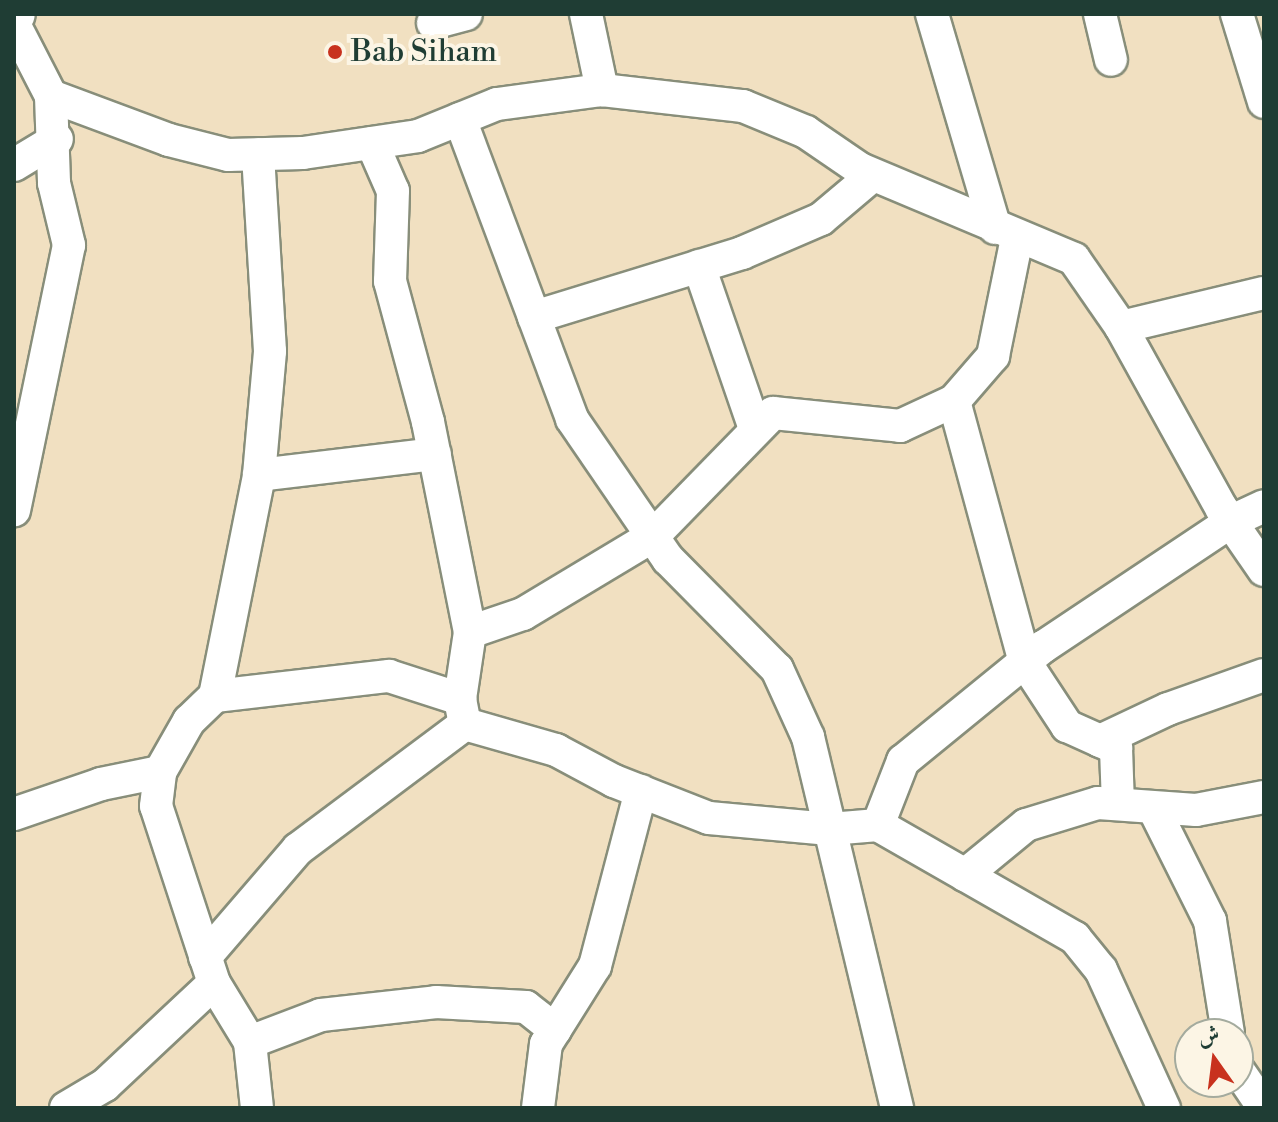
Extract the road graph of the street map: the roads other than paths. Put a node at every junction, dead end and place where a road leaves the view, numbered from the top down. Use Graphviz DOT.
graph roads {
  1 [pos="466,14"];
  2 [pos="586,14"];
  3 [pos="932,14"];
  4 [pos="1100,14"];
  5 [pos="1237,14"];
  6 [pos="433,23"];
  7 [pos="14,24"];
  8 [pos="1111,60"];
  9 [pos="1259,60"];
  10 [pos="602,90"];
  11 [pos="51,96"];
  12 [pos="1264,102"];
  13 [pos="460,119"];
  14 [pos="57,139"];
  15 [pos="372,143"];
  16 [pos="258,154"];
  17 [pos="14,165"];
  18 [pos="873,175"];
  19 [pos="1006,233"];
  20 [pos="699,266"];
  21 [pos="1264,293"];
  22 [pos="534,317"];
  23 [pos="1121,327"];
  24 [pos="954,401"];
  25 [pos="755,429"];
  26 [pos="435,454"];
  27 [pos="259,475"];
  28 [pos="1264,506"];
  29 [pos="14,510"];
  30 [pos="1232,521"];
  31 [pos="653,536"];
  32 [pos="1264,570"];
  33 [pos="470,632"];
  34 [pos="1025,662"];
  35 [pos="1264,675"];
  36 [pos="215,696"];
  37 [pos="463,711"];
  38 [pos="1100,741"];
  39 [pos="160,772"];
  40 [pos="641,791"];
  41 [pos="1264,797"];
  42 [pos="1118,804"];
  43 [pos="1155,811"];
  44 [pos="14,814"];
  45 [pos="878,825"];
  46 [pos="830,829"];
  47 [pos="965,875"];
  48 [pos="210,970"];
  49 [pos="1225,1018"];
  50 [pos="555,1030"];
  51 [pos="250,1042"];
  52 [pos="66,1108"];
  53 [pos="257,1108"];
  54 [pos="538,1108"];
  55 [pos="897,1108"];
  56 [pos="1164,1108"];
  1 -- 6 [label="street"];
  2 -- 10 [label="street"];
  3 -- 19 [label="street"];
  4 -- 8 [label="street"];
  5 -- 9 [label="street"];
  7 -- 11 [label="street"];
  9 -- 12 [label="street"];
  10 -- 13 [label="street"];
  10 -- 18 [label="street"];
  11 -- 14 [label="street"];
  11 -- 16 [label="street"];
  13 -- 15 [label="street"];
  13 -- 22 [label="street"];
  14 -- 17 [label="street"];
  14 -- 29 [label="street"];
  15 -- 16 [label="street"];
  15 -- 26 [label="street"];
  16 -- 27 [label="street"];
  18 -- 19 [label="street"];
  18 -- 20 [label="street"];
  19 -- 23 [label="street"];
  19 -- 24 [label="street"];
  20 -- 22 [label="street"];
  20 -- 25 [label="street"];
  21 -- 23 [label="street"];
  22 -- 31 [label="street"];
  23 -- 30 [label="street"];
  24 -- 25 [label="street"];
  24 -- 34 [label="street"];
  25 -- 31 [label="street"];
  26 -- 27 [label="street"];
  26 -- 33 [label="street"];
  27 -- 36 [label="street"];
  28 -- 30 [label="street"];
  30 -- 32 [label="street"];
  30 -- 34 [label="street"];
  31 -- 33 [label="street"];
  31 -- 46 [label="street"];
  33 -- 37 [label="street"];
  34 -- 38 [label="street"];
  34 -- 45 [label="street"];
  35 -- 38 [label="street"];
  36 -- 37 [label="street"];
  36 -- 39 [label="street"];
  37 -- 40 [label="street"];
  37 -- 48 [label="street"];
  38 -- 42 [label="street"];
  39 -- 44 [label="street"];
  39 -- 48 [label="street"];
  40 -- 46 [label="street"];
  40 -- 50 [label="street"];
  41 -- 43 [label="street"];
  42 -- 43 [label="street"];
  42 -- 47 [label="street"];
  43 -- 49 [label="street"];
  45 -- 46 [label="street"];
  45 -- 47 [label="street"];
  46 -- 55 [label="street"];
  47 -- 56 [label="street"];
  48 -- 51 [label="street"];
  48 -- 52 [label="street"];
  50 -- 51 [label="street"];
  50 -- 54 [label="street"];
  51 -- 53 [label="street"];
}
